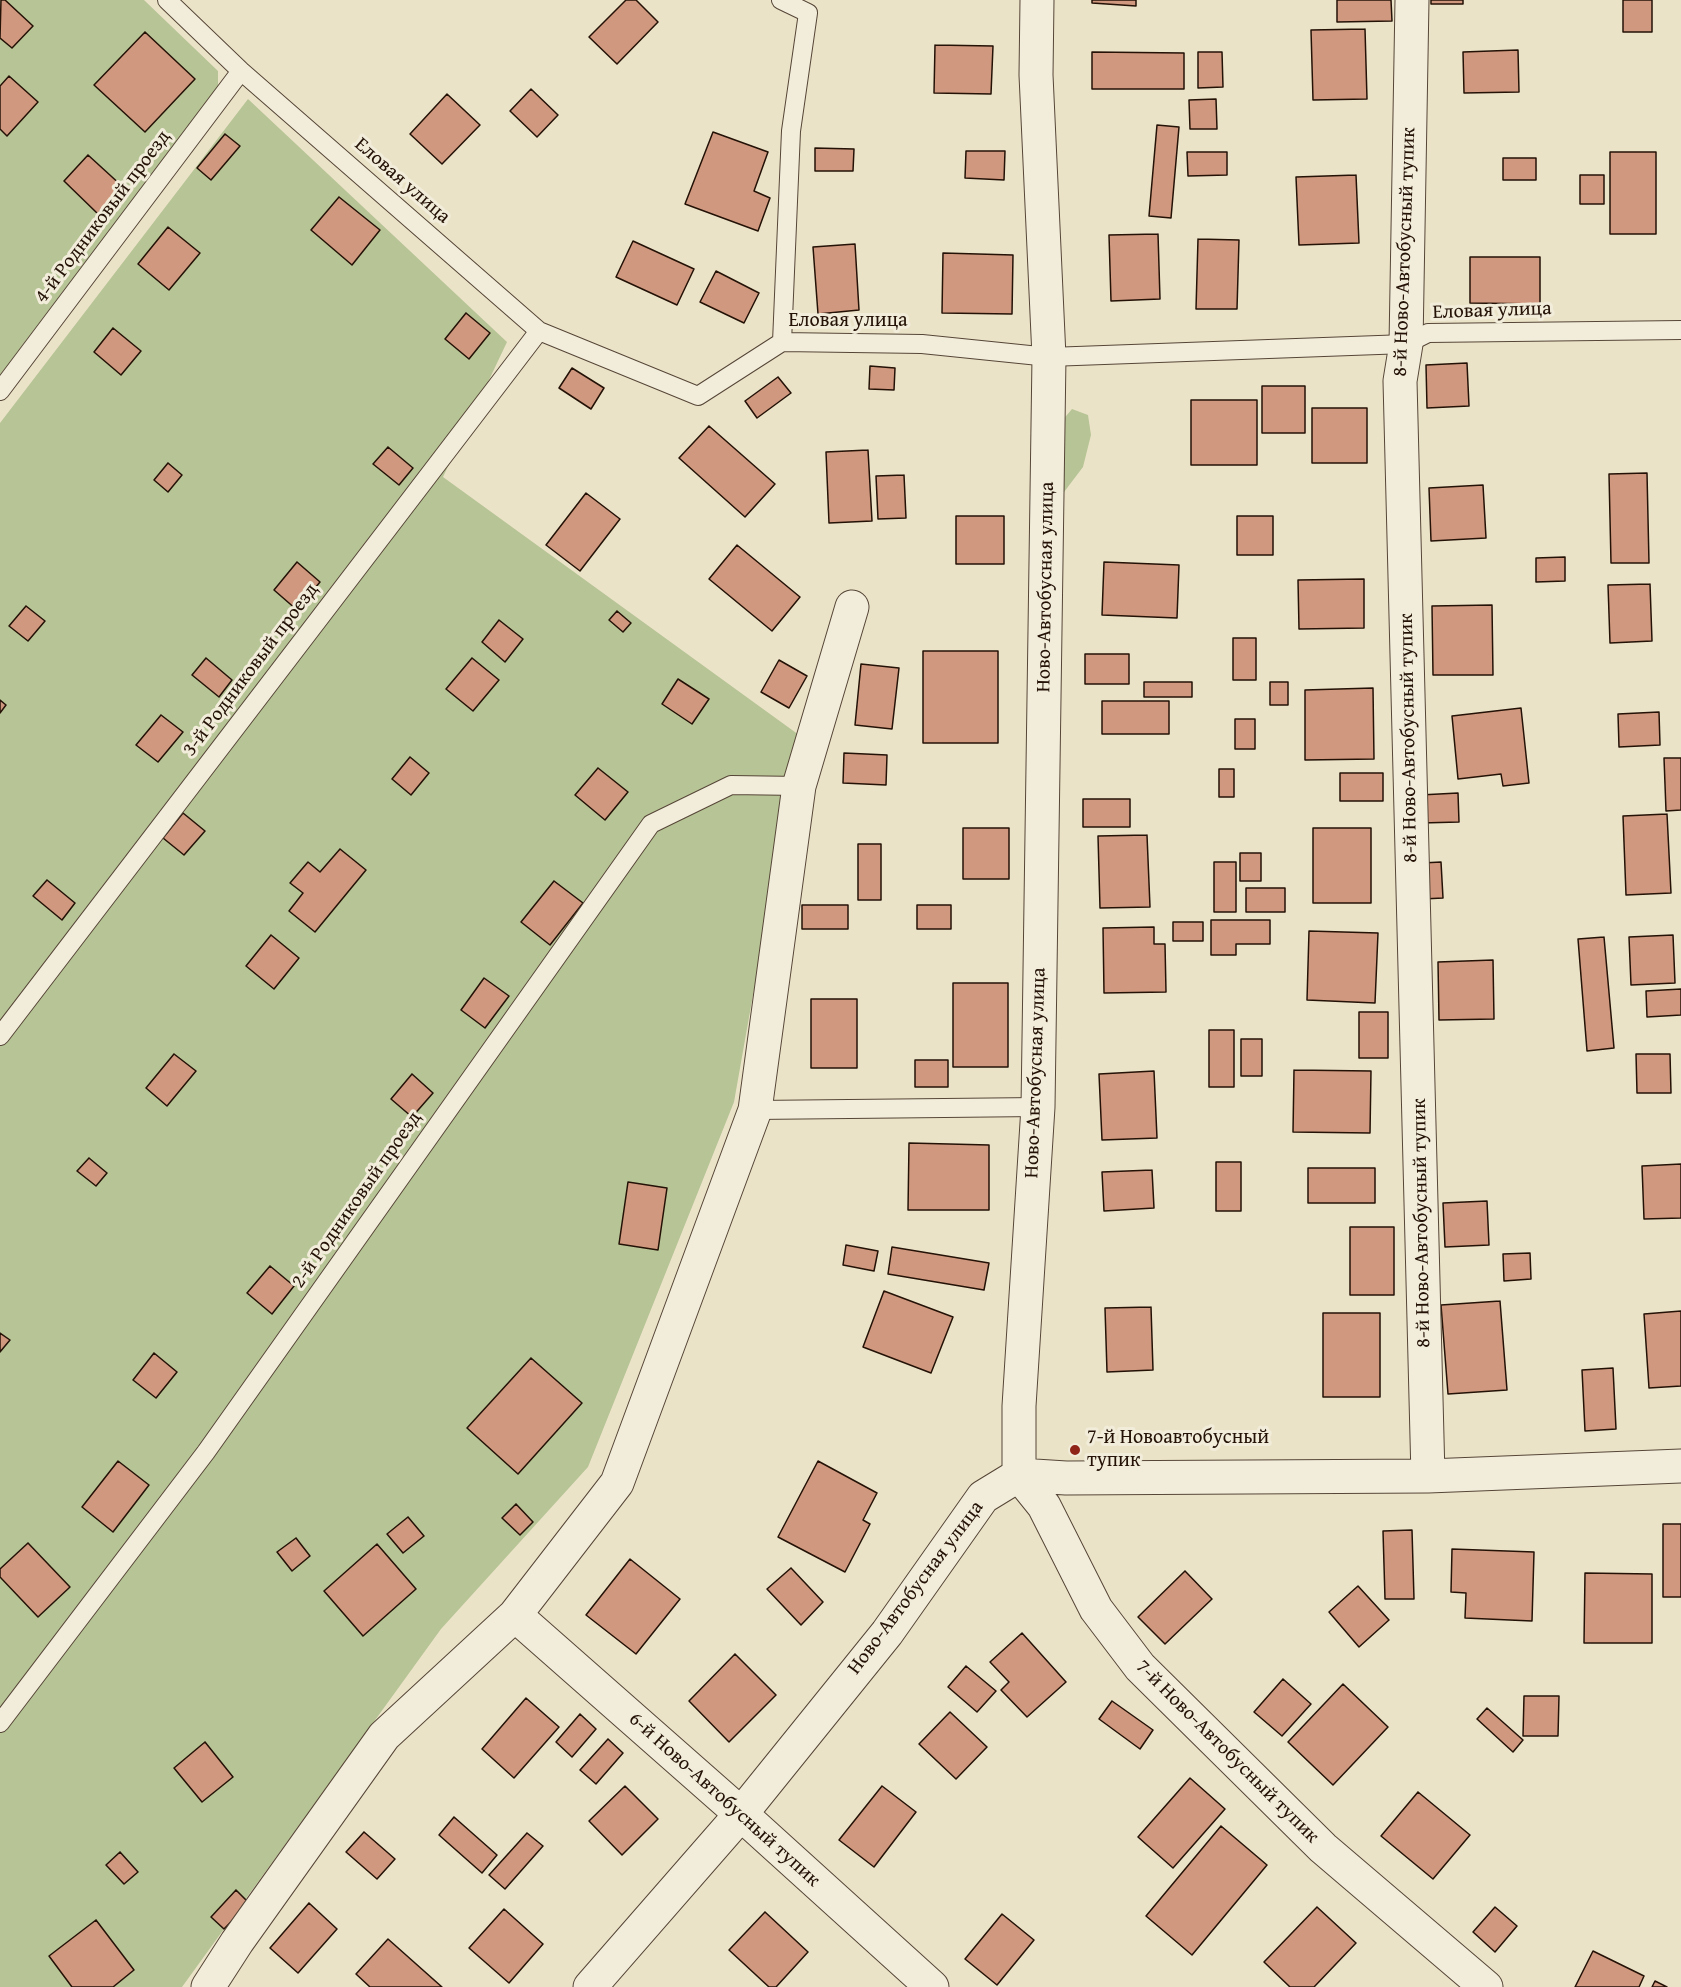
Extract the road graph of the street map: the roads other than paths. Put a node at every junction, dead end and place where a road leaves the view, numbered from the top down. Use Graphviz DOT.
graph roads {
  1 [pos="167,0"];
  2 [pos="781,0"];
  3 [pos="1037,0"];
  4 [pos="1412,0"];
  5 [pos="241,71"];
  6 [pos="1681,330"];
  7 [pos="539,331"];
  8 [pos="782,342"];
  9 [pos="1406,344"];
  10 [pos="1049,357"];
  11 [pos="0,391"];
  12 [pos="852,607"];
  13 [pos="799,786"];
  14 [pos="0,1036"];
  15 [pos="1038,1107"];
  16 [pos="755,1110"];
  17 [pos="1681,1466"];
  18 [pos="1019,1475"];
  19 [pos="1428,1476"];
  20 [pos="515,1615"];
  21 [pos="0,1724"];
  22 [pos="741,1814"];
  23 [pos="208,1987"];
  24 [pos="590,1987"];
  25 [pos="932,1987"];
  26 [pos="1486,1987"];
  1 -- 5 [label="lane, Еловая улица"];
  2 -- 8 [label="lane"];
  3 -- 10 [label="street, Ново-Автобусная улица"];
  4 -- 9 [label="street, 8-й Ново-Автобусный тупик"];
  5 -- 7 [label="lane, Еловая улица"];
  5 -- 11 [label="lane, 4-й Родниковый проезд"];
  6 -- 9 [label="lane, Еловая улица"];
  7 -- 8 [label="lane, Еловая улица"];
  7 -- 14 [label="lane, 3-й Родниковый проезд"];
  8 -- 10 [label="lane, Еловая улица"];
  9 -- 10 [label="lane, Еловая улица"];
  9 -- 19 [label="street, 8-й Ново-Автобусный тупик"];
  10 -- 15 [label="street, Ново-Автобусная улица"];
  12 -- 13 [label="street"];
  13 -- 16 [label="street"];
  13 -- 21 [label="lane, 2-й Родниковый проезд"];
  15 -- 16 [label="lane"];
  15 -- 18 [label="street, Ново-Автобусная улица"];
  16 -- 20 [label="street"];
  17 -- 19 [label="street"];
  18 -- 19 [label="street"];
  18 -- 22 [label="street, Ново-Автобусная улица"];
  18 -- 26 [label="street, 7-й Ново-Автобусный тупик"];
  20 -- 22 [label="street, 6-й Ново-Автобусный тупик"];
  20 -- 23 [label="street"];
  22 -- 24 [label="street, Ново-Автобусная улица"];
  22 -- 25 [label="street, 6-й Ново-Автобусный тупик"];
}
